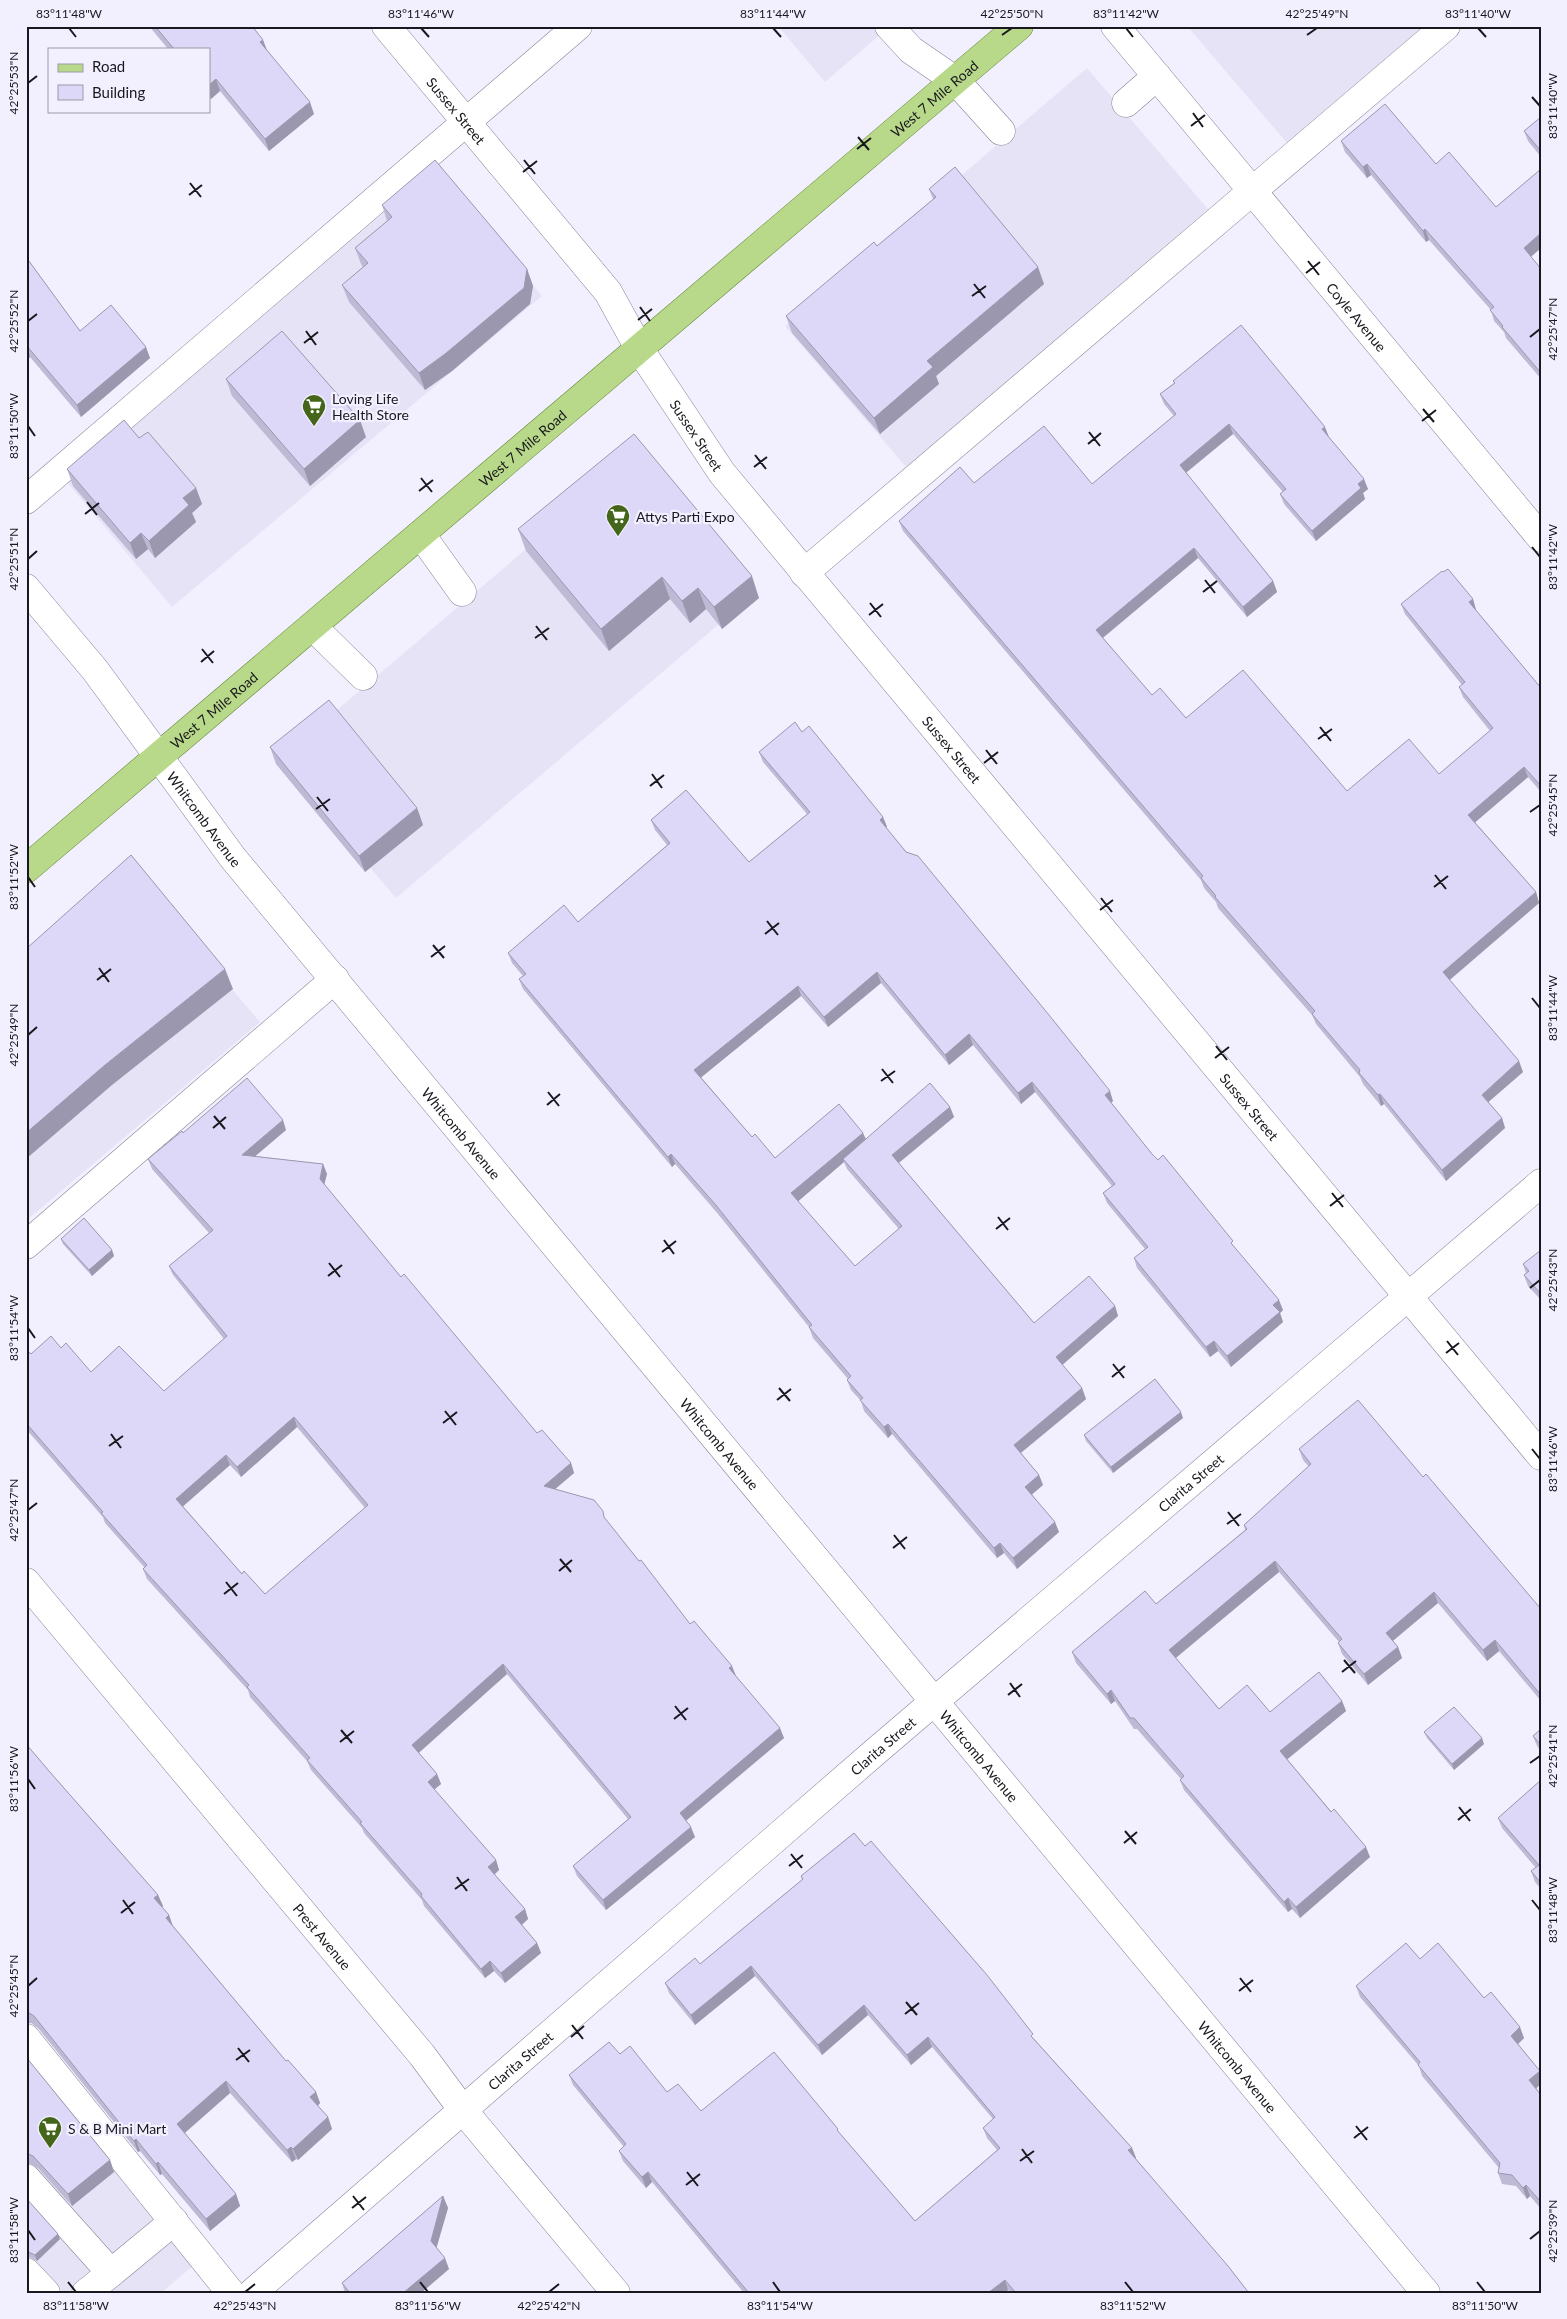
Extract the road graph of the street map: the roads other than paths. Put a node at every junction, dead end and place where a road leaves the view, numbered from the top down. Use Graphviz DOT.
graph roads {
  1 [pos="386,26"];
  2 [pos="578,26"];
  3 [pos="889,26"];
  4 [pos="1019,26"];
  5 [pos="1116,26"];
  6 [pos="1446,26"];
  7 [pos="1157,76"];
  8 [pos="956,81"];
  9 [pos="1126,103"];
  10 [pos="466,122"];
  11 [pos="1001,131"];
  12 [pos="1253,192"];
  13 [pos="640,350"];
  14 [pos="26,500"];
  15 [pos="422,536"];
  16 [pos="1541,538"];
  17 [pos="804,573"];
  18 [pos="26,588"];
  19 [pos="462,592"];
  20 [pos="314,627"];
  21 [pos="363,676"];
  22 [pos="159,758"];
  23 [pos="26,869"];
  24 [pos="335,980"];
  25 [pos="1541,1183"];
  26 [pos="26,1245"];
  27 [pos="1408,1296"];
  28 [pos="1541,1456"];
  29 [pos="26,1582"];
  30 [pos="934,1702"];
  31 [pos="26,2038"];
  32 [pos="462,2109"];
  33 [pos="26,2178"];
  34 [pos="174,2221"];
  35 [pos="26,2272"];
  36 [pos="111,2273"];
  37 [pos="46,2293"];
  38 [pos="86,2293"];
  39 [pos="231,2293"];
  40 [pos="252,2293"];
  41 [pos="616,2293"];
  42 [pos="1426,2293"];
  1 -- 10 [label="street, Sussex Street"];
  2 -- 10 [label="street"];
  3 -- 8 [label="street"];
  4 -- 8 [label="main road, West 7 Mile Road"];
  5 -- 7 [label="street, Coyle Avenue"];
  6 -- 12 [label="street"];
  7 -- 9 [label="street"];
  7 -- 12 [label="street, Coyle Avenue"];
  8 -- 11 [label="street"];
  8 -- 13 [label="main road, West 7 Mile Road"];
  10 -- 13 [label="street, Sussex Street"];
  10 -- 14 [label="street"];
  12 -- 16 [label="street, Coyle Avenue"];
  12 -- 17 [label="street"];
  13 -- 15 [label="main road, West 7 Mile Road"];
  13 -- 17 [label="street, Sussex Street"];
  15 -- 19 [label="street"];
  15 -- 20 [label="main road, West 7 Mile Road"];
  17 -- 27 [label="street, Sussex Street"];
  18 -- 22 [label="street, Whitcomb Avenue"];
  20 -- 21 [label="street"];
  20 -- 22 [label="main road, West 7 Mile Road"];
  22 -- 23 [label="main road, West 7 Mile Road"];
  22 -- 24 [label="street, Whitcomb Avenue"];
  24 -- 26 [label="street"];
  24 -- 30 [label="street, Whitcomb Avenue"];
  25 -- 27 [label="street, Clarita Street"];
  27 -- 28 [label="street, Sussex Street"];
  27 -- 30 [label="street, Clarita Street"];
  29 -- 32 [label="street, Prest Avenue"];
  30 -- 32 [label="street, Clarita Street"];
  30 -- 42 [label="street, Whitcomb Avenue"];
  31 -- 34 [label="street"];
  32 -- 40 [label="street, Clarita Street"];
  32 -- 41 [label="street, Prest Avenue"];
  33 -- 36 [label="street"];
  34 -- 36 [label="street"];
  34 -- 39 [label="street"];
  35 -- 37 [label="street"];
  36 -- 38 [label="street"];
}
